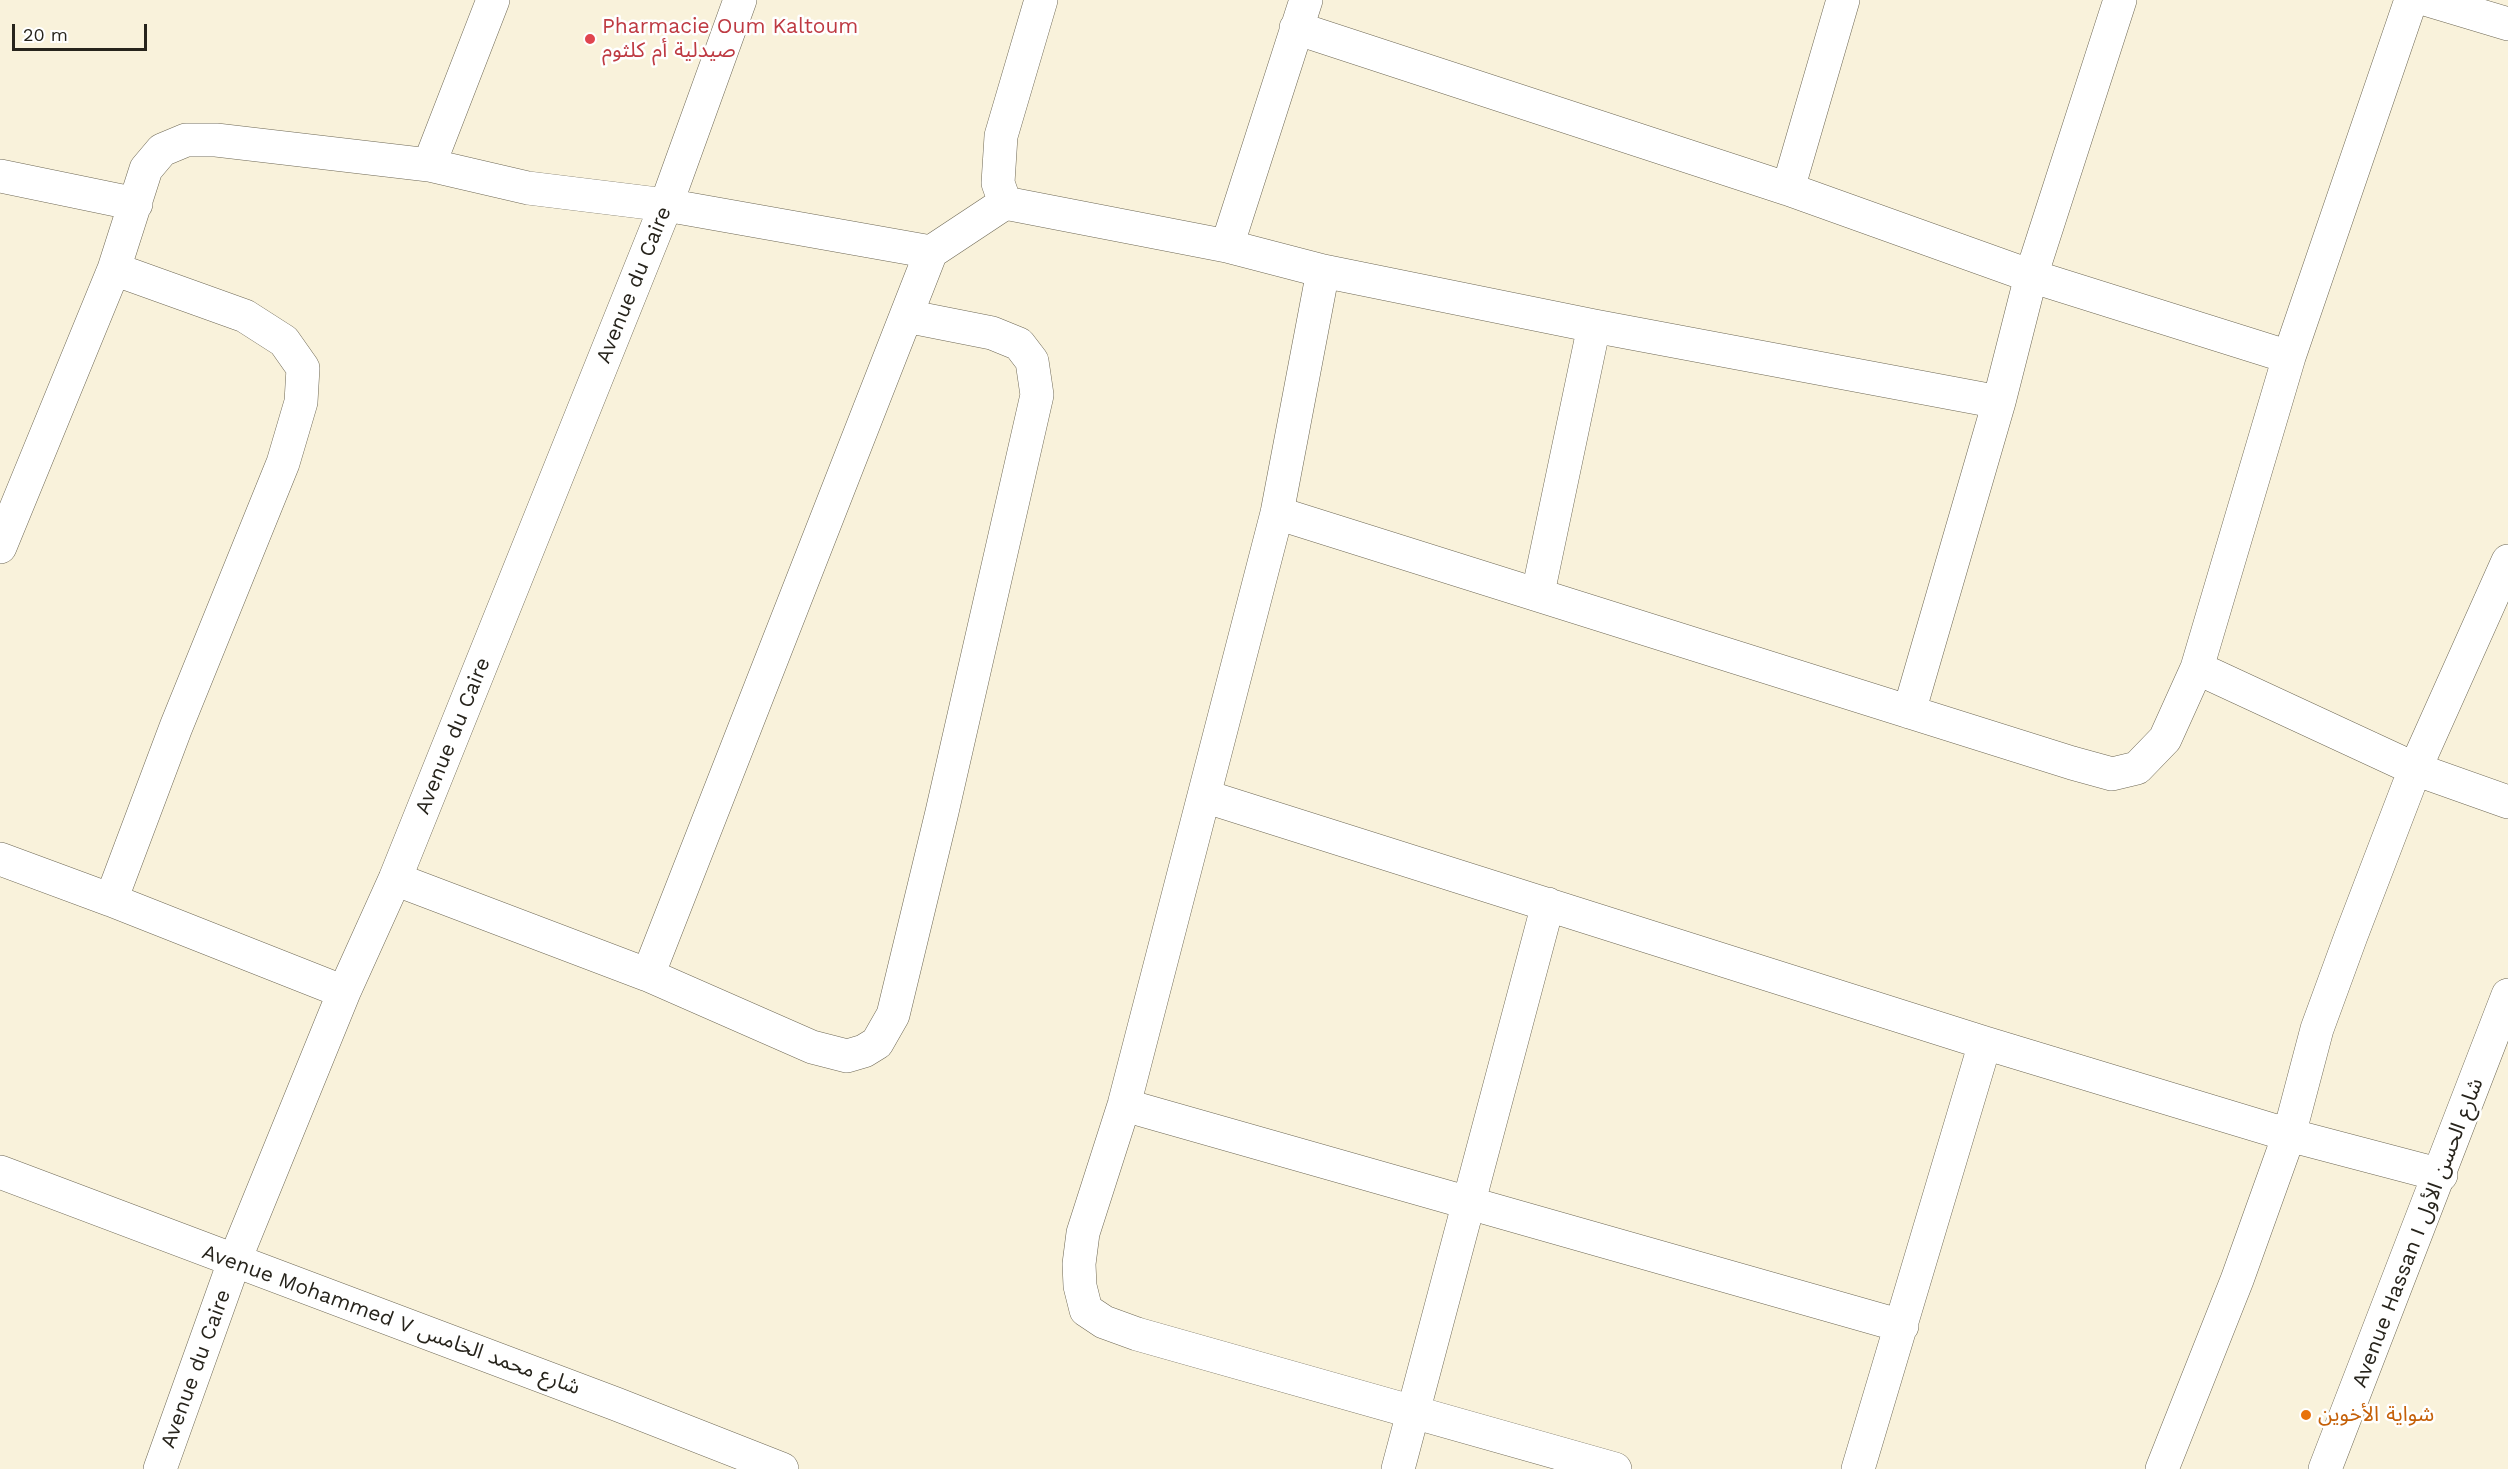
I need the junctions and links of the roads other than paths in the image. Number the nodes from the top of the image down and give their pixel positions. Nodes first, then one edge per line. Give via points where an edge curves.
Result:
1 (493, 0) edge
2 (740, 0) edge
3 (1041, 0) edge
4 (1843, 0) edge
5 (2120, 0) edge
6 (2411, 0) edge
7 (2428, 0) edge
8 (1301, 14) edge
9 (2508, 24) edge
10 (429, 165) junction
11 (0, 176) edge
12 (1788, 189) junction
13 (1005, 203) junction
14 (136, 204) junction
15 (666, 205) junction
16 (1227, 246) junction
17 (931, 252) junction
18 (114, 269) junction
19 (1323, 271) junction
20 (2031, 276) junction
21 (906, 316) junction
22 (1593, 326) junction
23 (2289, 357) junction
24 (1999, 402) junction
25 (11, 492) edge
26 (1277, 513) junction
27 (0, 547) edge
28 (2508, 561) edge
29 (1538, 593) junction
30 (2197, 668) junction
31 (1909, 712) junction
32 (2415, 769) junction
33 (1204, 796) junction
34 (2508, 802) edge
35 (0, 859) edge
36 (395, 879) junction
37 (111, 900) junction
38 (1548, 904) junction
39 (648, 975) junction
40 (344, 992) junction
41 (2508, 995) edge
42 (1985, 1043) junction
43 (1124, 1105) junction
44 (2289, 1135) junction
45 (0, 1172) edge
46 (2441, 1175) junction
47 (1470, 1203) junction
48 (234, 1262) junction
49 (1902, 1326) junction
50 (1415, 1413) junction
51 (160, 1469) edge
52 (782, 1469) edge
53 (1398, 1469) edge
54 (1615, 1469) edge
55 (1858, 1469) edge
56 (2162, 1469) edge
57 (2325, 1469) edge

1 - 10 street
2 - 15 street, Avenue du Caire
3 - 13 street via 1001,136 998,183
4 - 12 street
5 - 20 street
6 - 23 street
7 - 9 street
8 - 12 street
8 - 16 street
10 - 14 street via 216,140 186,140 162,150 146,169
10 - 15 street via 528,188
11 - 14 street
12 - 20 street
13 - 16 street
13 - 17 street
14 - 18 street
15 - 17 street
15 - 36 street, Avenue du Caire
16 - 19 street
17 - 21 street
18 - 25 street
18 - 37 street via 245,316 284,341 303,368 301,402 283,464 176,727
19 - 22 street
19 - 26 street
20 - 23 street
20 - 24 street
21 - 39 street
21 - 39 street via 992,333 1019,344 1032,361 1037,395 893,1016 877,1043 847,1056 812,1047
22 - 24 street
22 - 29 street
23 - 30 street
24 - 31 street
25 - 27 street
26 - 29 street
26 - 33 street
28 - 32 street
29 - 31 street
30 - 31 street via 2165,739 2138,768 2112,774
30 - 32 street
32 - 34 street
32 - 44 street via 2317,1029
33 - 38 street
33 - 43 street
35 - 37 street
36 - 39 street
36 - 40 street, Avenue du Caire
37 - 40 street
38 - 42 street
38 - 47 street
40 - 48 street, Avenue du Caire
41 - 46 street, Avenue Hassan I شارع الحسن الأول
42 - 44 street
42 - 49 street
43 - 47 street
43 - 50 street via 1083,1233 1079,1264 1086,1310 1137,1335
44 - 46 street
44 - 56 street
45 - 48 street, Avenue Mohammed V شارع محمد الخامس
46 - 57 street, Avenue Hassan I شارع الحسن الأول
47 - 49 street
47 - 50 street
48 - 51 street, Avenue du Caire
48 - 52 street, Avenue Mohammed V شارع محمد الخامس
49 - 55 street
50 - 53 street
50 - 54 street

